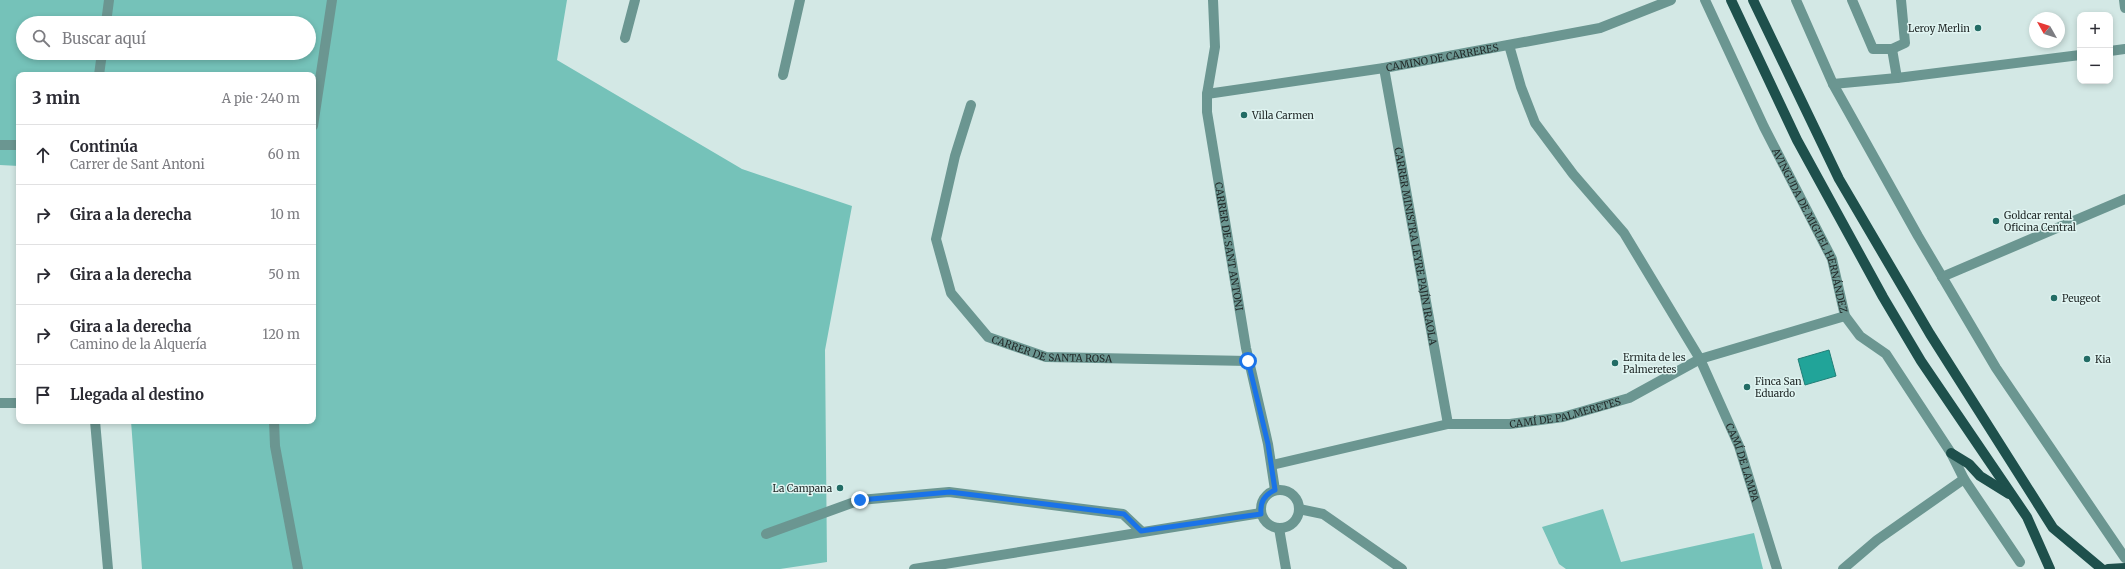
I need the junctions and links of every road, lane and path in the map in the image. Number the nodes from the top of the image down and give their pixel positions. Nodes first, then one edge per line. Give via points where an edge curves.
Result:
1 (109, 0) edge
2 (332, 0) edge
3 (635, 0) edge
4 (800, 0) edge
5 (1213, 0) edge
6 (1671, 0) edge
7 (1705, 0) edge
8 (1731, 0) edge
9 (1753, 0) edge
10 (1796, 0) edge
11 (1852, 0) edge
12 (1901, 0) edge
13 (2124, 0) edge
14 (2125, 8) edge
15 (107, 16) edge
16 (625, 38) dead end
17 (1509, 45) junction
18 (1892, 49) junction
19 (2125, 49) edge
20 (2113, 51) edge
21 (2077, 55) edge
22 (101, 60) edge
23 (1384, 68) junction
24 (99, 72) edge
25 (783, 74) dead end
26 (1897, 78) junction
27 (1833, 84) junction
28 (1207, 94) junction
29 (971, 105) dead end
30 (316, 106) edge
31 (0, 145) edge
32 (16, 145) edge
33 (2125, 199) edge
34 (1942, 277) junction
35 (1845, 316) junction
36 (1700, 359) junction
37 (1248, 361) junction
38 (0, 403) edge
39 (16, 403) edge
40 (95, 424) edge
41 (274, 424) edge
42 (1448, 424) junction
43 (1951, 453) junction
44 (1272, 465) junction
45 (1964, 479) junction
46 (1275, 490) junction
47 (2012, 495) junction
48 (1299, 509) junction
49 (1261, 514) junction
50 (1279, 528) junction
51 (1141, 531) junction
52 (766, 534) dead end
53 (2125, 558) edge
54 (2020, 562) dead end
55 (2125, 568) edge
56 (108, 569) edge
57 (298, 569) edge
58 (914, 569) edge
59 (1286, 569) edge
60 (1402, 569) edge
61 (1777, 569) edge
62 (1842, 569) edge
63 (2050, 569) edge
64 (2102, 569) edge
65 (2108, 569) edge

1 - 15 street
2 - 30 street
3 - 16 street
4 - 25 street
5 - 28 street, CARRER DE SANT ANTONI via 1216,46
6 - 17 street, CAMINO DE CARRERES via 1600,28
7 - 35 street, AVINGUDA DE MIGUEL HERNÁNDEZ via 1764,127 1832,259
8 - 47 main road via 1797,140 1883,297 1921,361
9 - 64 main road via 1839,179 1930,334 2053,528
10 - 27 street
11 - 18 street via 1873,49
12 - 18 street via 1906,43
13 - 14 street
17 - 23 street, CAMINO DE CARRERES
17 - 36 street, CAMÍ DE LAMPA via 1535,123 1573,174 1624,233
18 - 26 street
19 - 20 street
21 - 26 street
22 - 24 street
23 - 28 street, CAMINO DE CARRERES
23 - 42 street, CARRER MINISTRA LEYRE PAJÍN IRAOLA
26 - 27 street
27 - 34 street
28 - 37 street, CARRER DE SANT ANTONI via 1207,112
29 - 37 street, CARRER DE SANTA ROSA via 955,156 936,239 951,293 988,337 1046,357
31 - 32 street
33 - 34 street
34 - 53 street via 1996,368
35 - 36 street, CAMÍ DE PALMERETES
35 - 43 street, AVINGUDA DE MIGUEL HERNÁNDEZ via 1860,336 1886,354
36 - 42 street, CAMÍ DE PALMERETES via 1629,398 1563,417 1510,424
36 - 61 street, CAMÍ DE LAMPA via 1739,446
37 - 44 street, CARRER DE SANT ANTONI
38 - 39 street
40 - 56 street
41 - 57 street via 274,446
42 - 44 street, CAMÍ DE PALMERETES
43 - 45 street, AVINGUDA DE MIGUEL HERNÁNDEZ
43 - 47 main road via 1969,464 1980,476
44 - 46 street, CARRER DE SANT ANTONI
45 - 54 street, AVINGUDA DE MIGUEL HERNÁNDEZ
45 - 62 street via 1877,540
46 - 48 street via 1292,494
46 - 49 street via 1262,502
47 - 63 main road via 2027,517
48 - 50 street via 1293,523
48 - 60 street via 1323,514
49 - 50 street via 1268,524
49 - 51 street
50 - 59 street
51 - 52 street via 1124,514 950,492 860,500
51 - 58 street
55 - 65 main road

